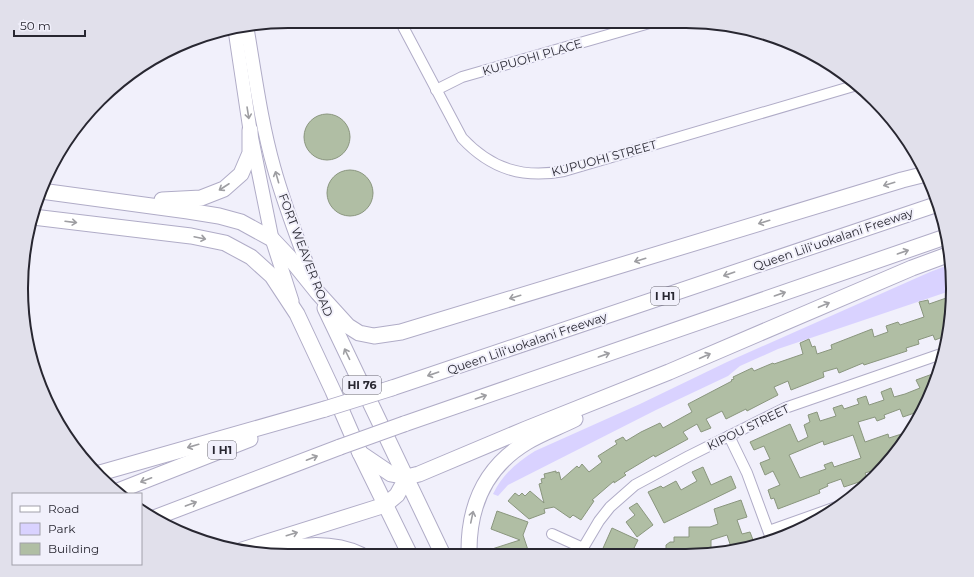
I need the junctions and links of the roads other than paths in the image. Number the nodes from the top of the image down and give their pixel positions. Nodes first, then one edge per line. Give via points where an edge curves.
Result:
1 (404, 28) edge
2 (632, 28) edge
3 (247, 31) edge
4 (235, 34) edge
5 (248, 76) junction
6 (850, 87) edge
7 (436, 90) junction
8 (250, 130) junction
9 (920, 176) edge
10 (47, 192) edge
11 (127, 202) junction
12 (932, 206) edge
13 (38, 218) edge
14 (941, 238) edge
15 (272, 239) junction
16 (944, 256) edge
17 (318, 293) junction
18 (297, 314) junction
19 (937, 355) edge
20 (669, 372) junction
21 (325, 409) junction
22 (729, 436) junction
23 (360, 453) junction
24 (103, 472) edge
25 (407, 477) junction
26 (123, 489) edge
27 (385, 505) junction
28 (817, 514) edge
29 (161, 515) edge
30 (768, 530) junction
31 (552, 534) dead end
32 (770, 535) edge
33 (252, 547) edge
34 (283, 549) edge
35 (343, 549) edge
36 (407, 549) edge
37 (440, 549) edge
38 (470, 549) edge
39 (577, 549) edge
40 (584, 549) edge

1 - 7 street, KUPUOHI STREET
2 - 7 street, KUPUOHI PLACE via 462,77
3 - 5 main road
4 - 5 main road
5 -> 8 main road, FORT WEAVER ROAD
17 -> 5 main road, FORT WEAVER ROAD / HI 76 via 285,206
6 - 7 street, KUPUOHI STREET via 564,171 536,174 502,167 471,148 462,138
8 -> 11 highway via 250,153 241,174 224,189 201,198
8 - 15 main road, FORT WEAVER ROAD
9 -> 17 highway via 390,335 374,336 359,333 348,326
10 - 11 highway
11 - 15 highway via 219,216 240,222
12 -> 21 highway, Queen Liliʻuokalani Freeway / I H1, bridge
13 -> 18 highway via 191,236 225,243 251,257 272,276
29 -> 14 highway, bridge via 404,424
15 - 17 highway
15 - 18 main road, FORT WEAVER ROAD / HI 76
20 -> 16 highway via 844,296
25 -> 17 highway, FORT WEAVER ROAD / HI 76
18 - 23 highway, FORT WEAVER ROAD / HI 76
19 - 22 street, KIPOU STREET via 785,408
20 - 25 highway
38 -> 20 highway via 470,527 480,493 489,477 509,455 528,442
21 -> 24 highway
21 -> 26 highway, Queen Liliʻuokalani Freeway / I H1
22 - 30 street via 747,473
22 - 40 street, KIPOU STREET via 630,489 599,521
23 - 25 highway via 391,474
23 - 27 highway, FORT WEAVER ROAD / HI 76
25 - 27 highway via 397,495
25 - 37 highway, FORT WEAVER ROAD / HI 76
33 -> 27 highway
27 - 36 highway, FORT WEAVER ROAD / HI 76
28 - 30 street
30 - 32 street
31 - 39 street, KIPOU STREET
34 - 35 highway via 322,545

